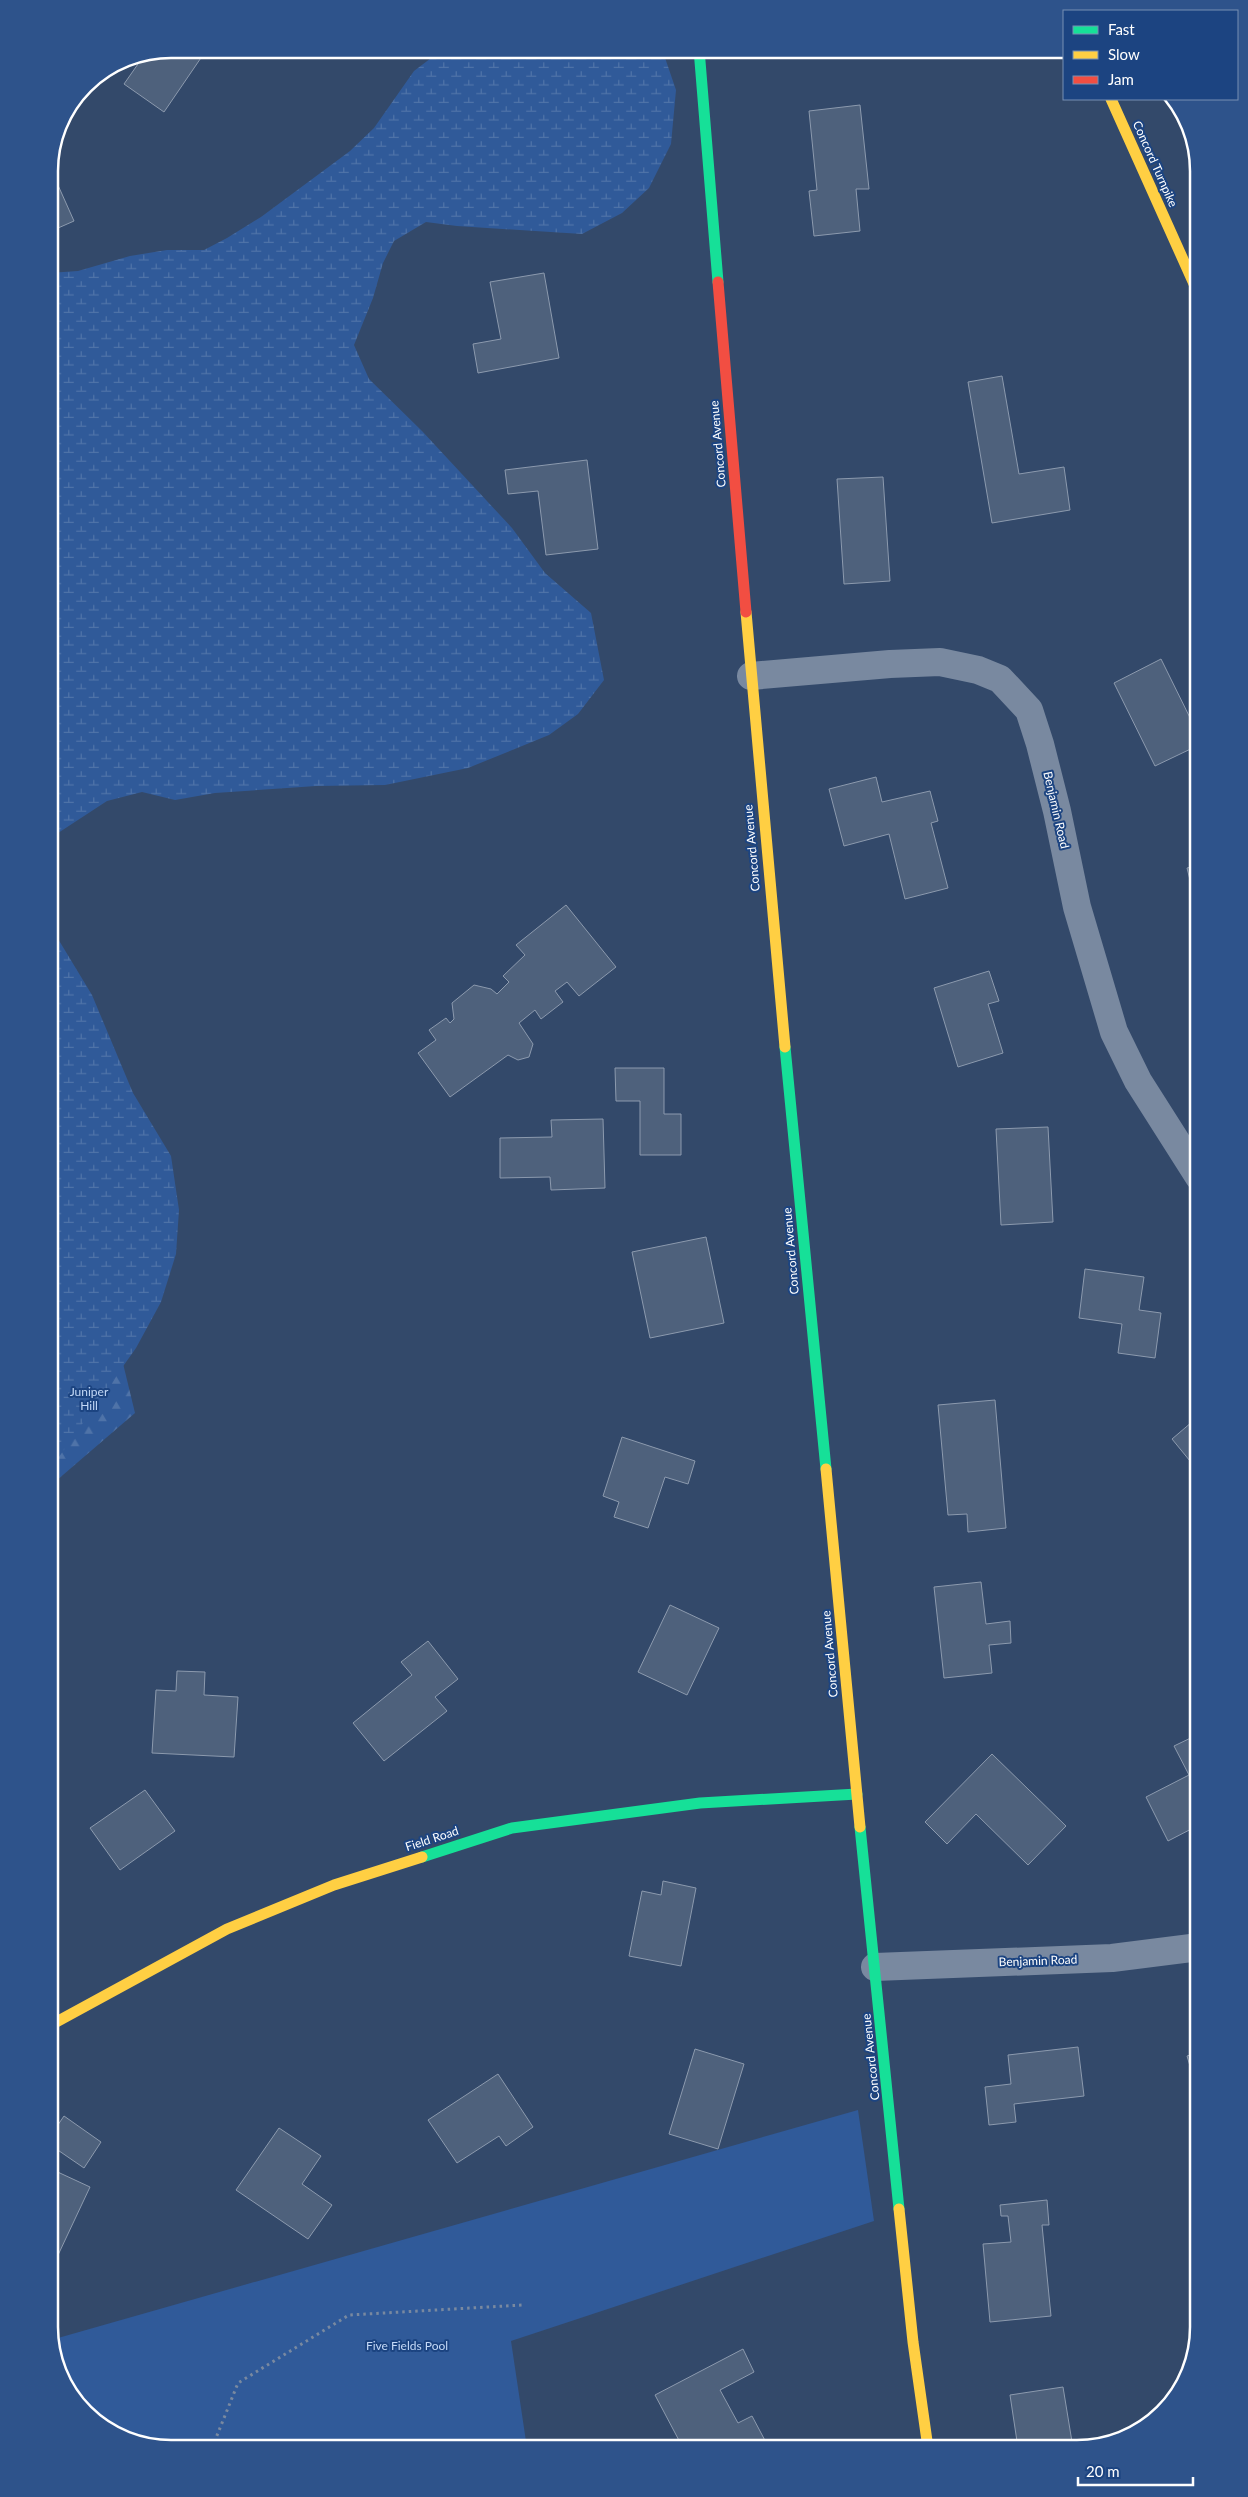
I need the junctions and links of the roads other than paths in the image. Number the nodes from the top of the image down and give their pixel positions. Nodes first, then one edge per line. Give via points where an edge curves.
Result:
1 (699, 58) edge
2 (1110, 100) edge
3 (1190, 274) edge
4 (751, 676) junction
5 (1190, 1163) edge
6 (857, 1794) junction
7 (1190, 1948) edge
8 (875, 1967) junction
9 (57, 2022) edge
10 (927, 2440) edge

1 - 4 main road, Concord Avenue
2 - 3 main road, Concord Turnpike
4 - 5 street, Benjamin Road via 940,662 978,670 1000,679 1029,710 1057,811 1077,907 1114,1032 1138,1081
4 - 6 main road, Concord Avenue
6 - 8 main road, Concord Avenue
6 - 9 main road, Field Road via 700,1803 512,1828 334,1885 227,1929
7 - 8 street, Benjamin Road via 1112,1958
8 - 10 main road, Concord Avenue via 913,2342

